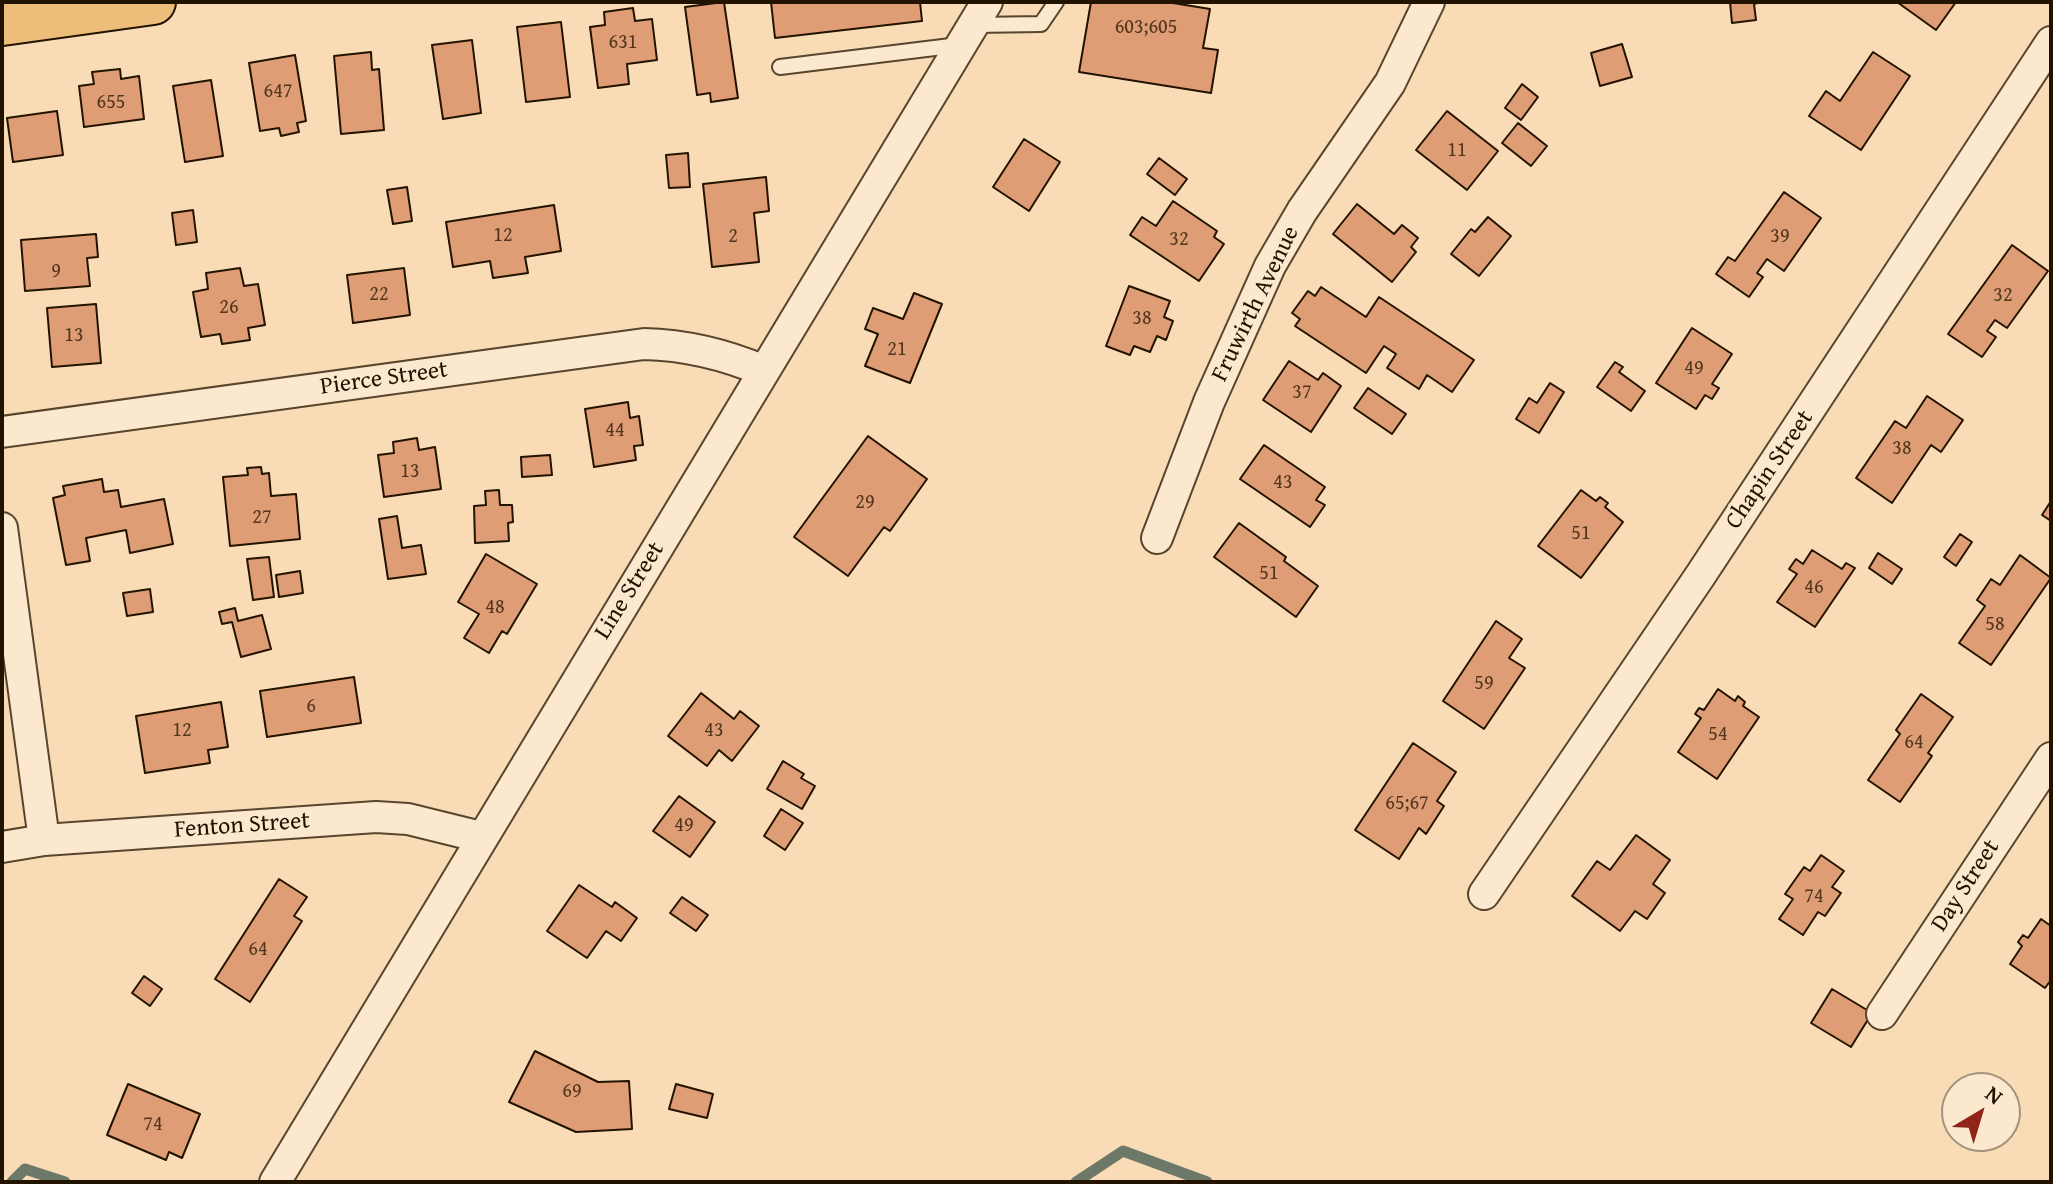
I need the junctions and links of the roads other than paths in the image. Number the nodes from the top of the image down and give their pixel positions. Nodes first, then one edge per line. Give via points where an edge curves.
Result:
1 (153, 2) edge
2 (1056, 2) edge
3 (1429, 2) edge
4 (2, 23) edge
5 (975, 24) edge
6 (2051, 42) edge
7 (780, 67) dead end
8 (764, 371) junction
9 (2, 432) edge
10 (2, 528) edge
11 (1157, 538) dead end
12 (2051, 758) edge
13 (481, 837) junction
14 (44, 840) junction
15 (2, 847) edge
16 (1484, 894) dead end
17 (1882, 1014) dead end
18 (275, 1182) edge

1 - 4 main road
2 - 5 lane via 1041,24
3 - 11 street, Fruwirth Avenue via 1390,83 1270,266 1209,402
5 - 7 lane
5 - 8 street, Line Street
6 - 16 street, Chapin Street
8 - 9 street, Pierce Street via 712,352 644,344
8 - 13 street, Line Street
10 - 14 street
12 - 17 street, Day Street
13 - 14 street, Fenton Street via 376,817
13 - 18 street, Line Street
14 - 15 street, Fenton Street

